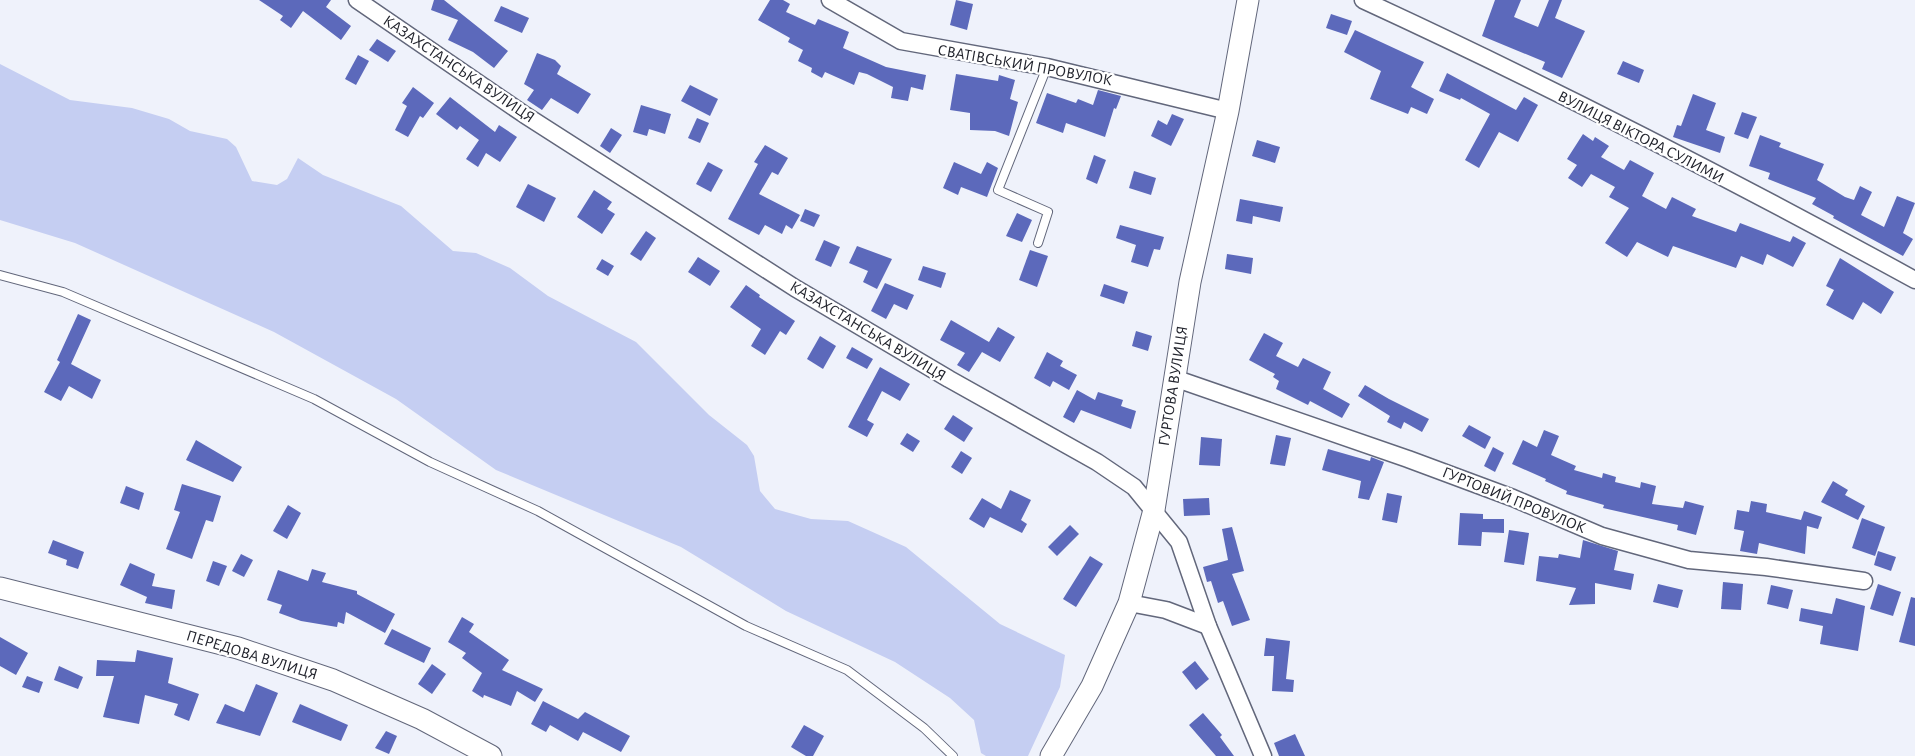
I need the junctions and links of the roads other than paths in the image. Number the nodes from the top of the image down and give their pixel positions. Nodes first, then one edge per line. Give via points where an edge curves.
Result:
1 (357, 0) edge
2 (830, 0) edge
3 (1248, 0) edge
4 (1363, 0) edge
5 (1047, 66) junction
6 (1228, 111) junction
7 (1038, 243) dead end
8 (0, 275) edge
9 (1915, 280) edge
10 (1174, 378) junction
11 (1154, 510) junction
12 (1864, 581) dead end
13 (0, 588) edge
14 (1129, 603) junction
15 (1208, 626) junction
16 (491, 756) edge
17 (953, 756) edge
18 (1051, 756) edge
19 (1263, 756) edge

1 - 11 street, КАЗАХСТАНСЬКА ВУЛИЦЯ via 525,115 795,288 1097,462 1134,487
2 - 5 street, СВАТІВСЬКИЙ ПРОВУЛОК via 901,41
3 - 6 street, ГУРТОВА ВУЛИЦЯ
4 - 9 street, ВУЛИЦЯ ВІКТОРА СУЛИМИ via 1787,210
5 - 6 street, СВАТІВСЬКИЙ ПРОВУЛОК
5 - 7 lane via 998,190 1048,212
6 - 10 street, ГУРТОВА ВУЛИЦЯ via 1190,282
8 - 17 lane via 63,292 314,399 430,462 538,512 747,626 847,670
10 - 11 street, ГУРТОВА ВУЛИЦЯ
10 - 12 street, ГУРТОВИЙ ПРОВУЛОК via 1408,459 1602,536 1689,560
11 - 14 street, ГУРТОВА ВУЛИЦЯ
11 - 15 street, КАЗАХСТАНСЬКА ВУЛИЦЯ via 1179,542
13 - 16 street, ПЕРЕДОВА ВУЛИЦЯ via 238,648 333,680 422,719
14 - 15 street via 1166,610
14 - 18 street, ГУРТОВА ВУЛИЦЯ via 1092,686
15 - 19 street, КАЗАХСТАНСЬКА ВУЛИЦЯ

